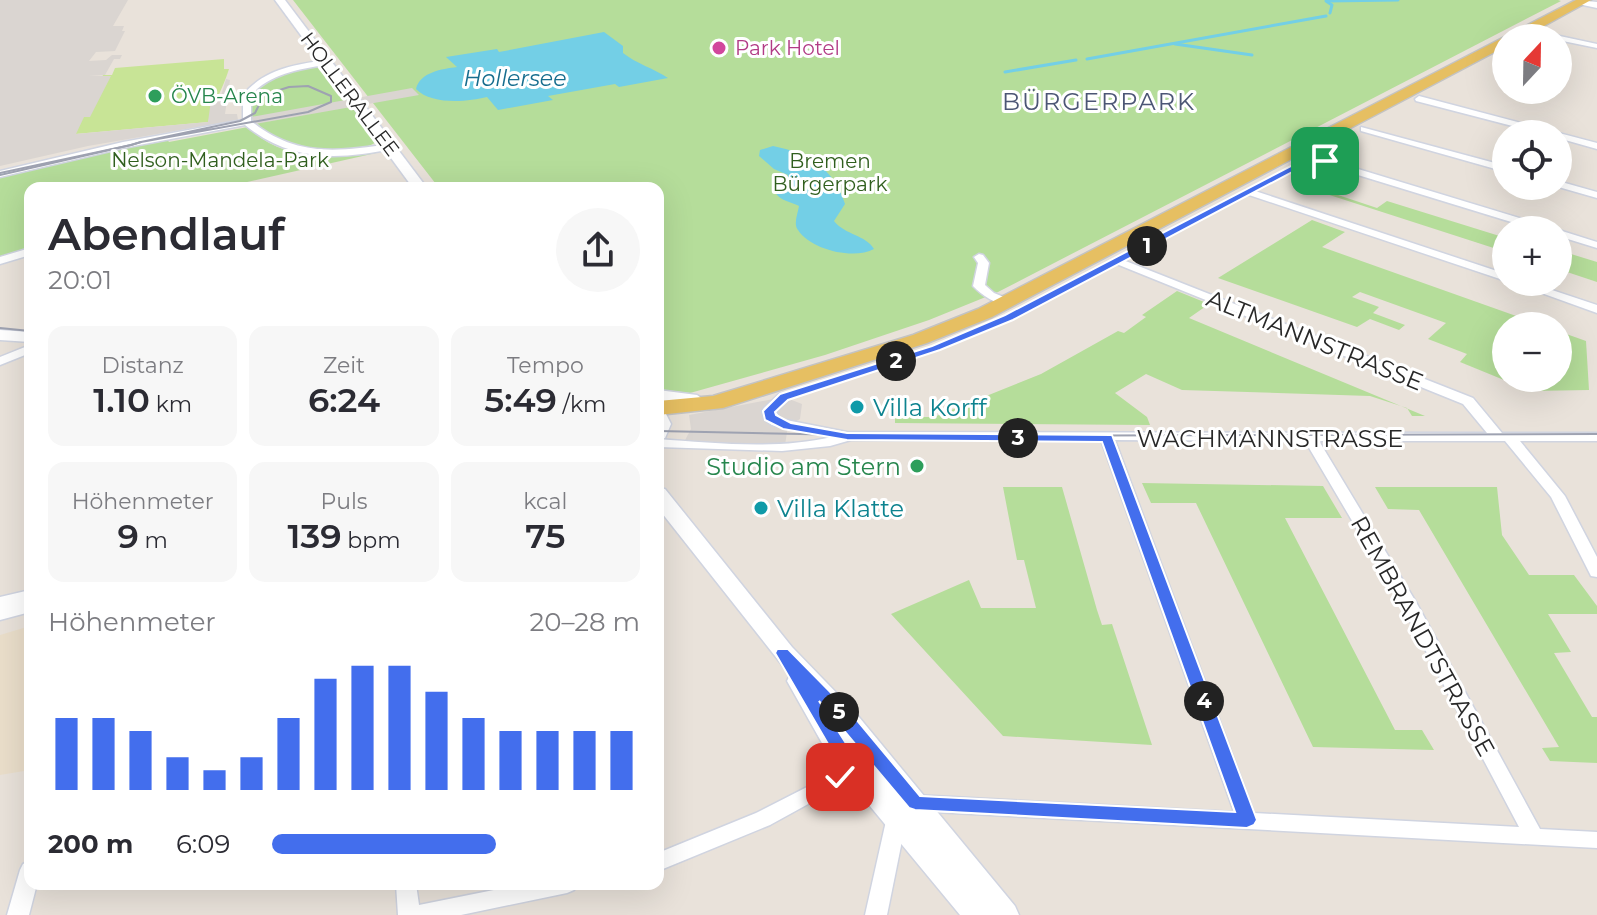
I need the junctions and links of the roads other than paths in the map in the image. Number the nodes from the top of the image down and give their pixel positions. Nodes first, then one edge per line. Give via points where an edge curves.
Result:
1 (280, 0) edge
2 (1587, 3) edge
3 (1542, 24) edge
4 (1555, 24) edge
5 (1572, 42) edge
6 (1597, 46) edge
7 (1492, 49) edge
8 (1492, 59) edge
9 (328, 62) junction
10 (1412, 97) junction
11 (1499, 120) edge
12 (247, 122) junction
13 (1364, 129) junction
14 (1572, 139) edge
15 (1597, 146) edge
16 (389, 147) junction
17 (1312, 158) junction
18 (1492, 165) edge
19 (0, 174) edge
20 (415, 182) edge
21 (1572, 188) edge
22 (1249, 192) junction
23 (1597, 195) edge
24 (1502, 216) edge
25 (1572, 237) edge
26 (1597, 245) edge
27 (24, 253) edge
28 (979, 257) dead end
29 (0, 261) edge
30 (1118, 261) junction
31 (1492, 273) edge
32 (1558, 296) edge
33 (1007, 302) junction
34 (1597, 309) edge
35 (0, 325) edge
36 (24, 327) edge
37 (0, 335) edge
38 (24, 337) edge
39 (24, 351) edge
40 (0, 361) edge
41 (664, 397) edge
42 (784, 397) junction
43 (729, 399) junction
44 (664, 422) edge
45 (664, 423) edge
46 (664, 426) edge
47 (847, 436) junction
48 (1310, 437) junction
49 (1504, 437) junction
50 (1597, 437) edge
51 (1107, 438) junction
52 (664, 503) edge
53 (1597, 572) edge
54 (24, 597) edge
55 (0, 603) edge
56 (24, 608) edge
57 (0, 614) edge
58 (783, 653) junction
59 (854, 770) junction
60 (906, 812) junction
61 (1247, 820) junction
62 (1534, 836) junction
63 (1597, 840) edge
64 (664, 860) edge
65 (25, 890) edge
66 (407, 890) edge
67 (538, 890) edge
68 (18, 915) edge
69 (409, 915) edge
70 (416, 915) edge
71 (876, 915) edge
72 (978, 915) edge
73 (1004, 915) edge

1 - 9 main road, HOLLERALLEE
2 - 3 main road
2 - 4 main road
5 - 6 street
7 - 10 main road
8 - 10 main road
9 - 12 street via 258,82 247,95
9 - 16 main road, HOLLERALLEE
10 - 11 street
10 - 13 main road
10 - 33 main road
12 - 16 street via 274,144 295,151
12 - 19 street
13 - 17 main road
13 - 18 street
14 - 15 street
16 - 20 main road, HOLLERALLEE
17 - 22 main road
17 - 24 street
21 - 23 street
22 - 30 main road
22 - 31 street
25 - 26 street
27 - 29 street
28 - 33 street via 984,263 979,286
30 - 42 main road via 971,334
30 - 49 street, ALTMANNSTRASSE via 1468,401
32 - 34 street
33 - 43 main road via 920,339
35 - 36 main road
37 - 38 main road
39 - 40 street
41 - 43 main road via 694,402
42 - 45 main road
42 - 47 street, WACHMANNSTRASSE via 769,411 770,417 788,426
43 - 44 main road via 693,407
46 - 47 street, WACHMANNSTRASSE via 803,445
47 - 51 street, WACHMANNSTRASSE
48 - 49 street, WACHMANNSTRASSE
48 - 51 street, WACHMANNSTRASSE
48 - 62 street, REMBRANDTSTRASSE via 1408,602
49 - 50 street, WACHMANNSTRASSE
49 - 53 street, ALTMANNSTRASSE via 1558,496
51 - 61 street
52 - 58 main road
54 - 55 street
56 - 57 street
58 - 59 main road
58 - 60 main road via 845,718
59 - 60 main road
59 - 64 street via 763,819
60 - 61 street
60 - 71 street
60 - 72 main road
60 - 73 main road
61 - 62 street
62 - 63 street
65 - 68 street
66 - 69 street
67 - 70 street

